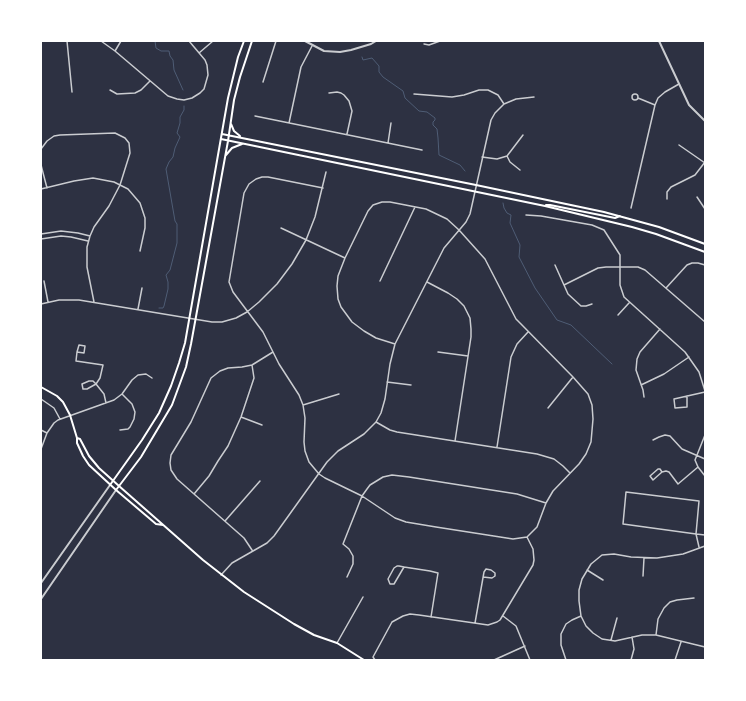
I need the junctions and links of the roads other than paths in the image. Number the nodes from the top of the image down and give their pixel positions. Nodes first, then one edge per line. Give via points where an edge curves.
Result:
1 (67, 41) edge
2 (101, 41) edge
3 (121, 41) edge
4 (189, 41) edge
5 (213, 41) edge
6 (244, 41) edge
7 (252, 41) edge
8 (276, 41) edge
9 (305, 41) edge
10 (376, 41) edge
11 (440, 41) edge
12 (659, 41) edge
13 (424, 44) dead end
14 (312, 46) junction
15 (115, 51) junction
16 (200, 53) junction
17 (150, 82) junction
18 (263, 82) dead end
19 (678, 84) junction
20 (110, 90) dead end
21 (72, 92) dead end
22 (329, 93) dead end
23 (414, 94) dead end
24 (534, 97) dead end
25 (638, 98) dead end
26 (504, 104) junction
27 (654, 105) junction
28 (255, 116) dead end
29 (705, 121) edge
30 (231, 123) junction
31 (289, 123) junction
32 (391, 123) dead end
33 (222, 134) junction
34 (523, 134) dead end
35 (229, 135) junction
36 (347, 135) junction
37 (244, 138) junction
38 (221, 140) junction
39 (228, 141) junction
40 (388, 143) junction
41 (243, 144) junction
42 (679, 145) dead end
43 (41, 149) edge
44 (422, 150) dead end
45 (225, 156) junction
46 (507, 156) junction
47 (482, 157) junction
48 (705, 163) edge
49 (41, 165) edge
50 (520, 170) dead end
51 (326, 172) dead end
52 (120, 184) junction
53 (476, 185) junction
54 (47, 188) junction
55 (323, 188) junction
56 (41, 189) edge
57 (475, 192) junction
58 (697, 197) dead end
59 (667, 199) dead end
60 (545, 206) junction
61 (416, 207) junction
62 (631, 208) dead end
63 (705, 209) edge
64 (526, 215) dead end
65 (620, 216) junction
66 (281, 228) dead end
67 (460, 230) junction
68 (41, 234) edge
69 (90, 236) junction
70 (41, 239) edge
71 (306, 240) junction
72 (88, 241) junction
73 (705, 244) edge
74 (140, 250) dead end
75 (705, 252) edge
76 (345, 258) junction
77 (555, 265) dead end
78 (705, 265) edge
79 (620, 267) junction
80 (44, 281) dead end
81 (380, 281) dead end
82 (427, 282) junction
83 (564, 285) junction
84 (142, 288) dead end
85 (666, 288) junction
86 (48, 302) junction
87 (94, 302) junction
88 (629, 302) junction
89 (41, 304) edge
90 (592, 304) dead end
91 (138, 309) junction
92 (247, 312) junction
93 (618, 315) dead end
94 (190, 318) junction
95 (196, 319) junction
96 (705, 322) edge
97 (660, 329) junction
98 (528, 332) junction
99 (395, 344) junction
100 (77, 352) junction
101 (273, 352) junction
102 (438, 352) dead end
103 (468, 356) junction
104 (689, 357) junction
105 (252, 364) junction
106 (573, 377) junction
107 (152, 378) dead end
108 (387, 382) junction
109 (96, 384) junction
110 (641, 384) junction
111 (411, 385) dead end
112 (41, 387) edge
113 (705, 392) edge
114 (122, 394) junction
115 (339, 394) dead end
116 (687, 396) junction
117 (644, 397) dead end
118 (41, 399) edge
119 (106, 402) junction
120 (303, 405) junction
121 (548, 408) dead end
122 (70, 415) junction
123 (242, 417) junction
124 (60, 419) junction
125 (376, 422) junction
126 (262, 425) dead end
127 (41, 430) edge
128 (120, 430) dead end
129 (47, 433) junction
130 (705, 435) edge
131 (77, 438) junction
132 (653, 440) dead end
133 (455, 441) junction
134 (497, 448) junction
135 (41, 449) edge
136 (696, 455) junction
137 (705, 459) edge
138 (698, 467) junction
139 (662, 472) junction
140 (570, 473) junction
141 (319, 474) junction
142 (705, 476) edge
143 (113, 480) junction
144 (260, 481) dead end
145 (110, 485) junction
146 (119, 486) junction
147 (116, 490) junction
148 (194, 494) junction
149 (362, 496) junction
150 (546, 503) junction
151 (225, 521) junction
152 (163, 526) junction
153 (696, 534) junction
154 (705, 535) edge
155 (528, 537) junction
156 (705, 546) edge
157 (699, 547) junction
158 (252, 551) junction
159 (644, 558) junction
160 (404, 567) junction
161 (587, 570) junction
162 (221, 575) junction
163 (643, 576) dead end
164 (346, 577) dead end
165 (483, 577) junction
166 (602, 580) dead end
167 (41, 583) edge
168 (363, 597) dead end
169 (694, 598) dead end
170 (41, 599) edge
171 (431, 616) junction
172 (503, 616) junction
173 (581, 616) junction
174 (617, 618) dead end
175 (475, 623) junction
176 (656, 635) junction
177 (632, 637) junction
178 (611, 640) junction
179 (681, 642) junction
180 (337, 643) junction
181 (525, 646) junction
182 (705, 648) edge
183 (364, 660) edge
184 (375, 660) edge
185 (494, 660) edge
186 (530, 660) edge
187 (566, 660) edge
188 (630, 660) edge
189 (675, 660) edge

1 - 21 street
2 - 15 street
3 - 15 street
4 - 16 street
5 - 16 street
6 - 33 main road via 236,64
7 - 30 main road via 240,77
8 - 18 street
9 - 14 street
10 - 14 street via 340,52 324,51
11 - 13 street via 430,45
12 - 19 street
14 - 31 street via 301,67
15 - 17 street
16 - 17 street via 207,65 208,75 204,89 196,96 184,100 172,98
17 - 20 street via 135,93 117,94
19 - 27 street via 658,98
19 - 29 street via 689,105
22 - 36 street via 341,93 349,101 352,111
23 - 26 street via 452,97 488,90 498,95
24 - 26 street via 516,99
25 - 27 street
26 - 47 street via 491,120
27 - 62 street
28 - 31 street
30 - 35 main road
30 - 37 main road via 236,134
31 - 36 street
32 - 40 street
33 - 35 main road
33 - 38 main road
34 - 46 street
35 - 37 main road
35 - 39 main road
36 - 40 street
37 - 53 main road
38 - 39 main road
38 - 94 main road
39 - 41 main road
39 - 45 main road
40 - 44 street
41 - 45 main road via 232,148
41 - 57 main road
42 - 48 street
43 - 52 street via 47,140 54,136 119,134 125,138 130,150
45 - 95 main road
46 - 47 street via 497,159
46 - 50 street
47 - 53 street
48 - 59 street via 695,175 671,187 667,192
49 - 54 street
51 - 55 street
52 - 54 street via 93,178
52 - 69 street
52 - 74 street via 134,195 144,212 145,228
53 - 57 street
53 - 65 main road
54 - 56 street
55 - 71 street
55 - 92 street via 262,177 252,181 246,188 229,282
57 - 60 main road
57 - 67 street via 470,214
58 - 63 street
60 - 65 main road via 615,218
60 - 75 main road via 632,227
61 - 67 street via 436,213
61 - 76 street via 390,202 373,205
61 - 81 street
64 - 79 street via 599,227 604,230 620,255
65 - 73 main road
66 - 71 street
67 - 82 street via 444,248
67 - 98 street via 485,259 516,318
68 - 69 street via 61,231
69 - 72 street
70 - 72 street via 61,236
71 - 76 street
71 - 92 street via 277,284
72 - 87 street via 86,259
76 - 99 street via 337,286 338,299 344,312 364,331
77 - 83 street
78 - 85 street via 687,265
79 - 83 street via 598,268
79 - 85 street via 641,268
79 - 88 street via 620,290
80 - 86 street
82 - 99 street
82 - 103 street via 448,293 464,306 470,318 471,329
83 - 90 street via 568,294 579,305
84 - 91 street
85 - 96 street
86 - 87 street via 70,299
86 - 89 street
87 - 91 street
88 - 93 street
88 - 97 street
91 - 94 street
92 - 95 street via 222,322
92 - 101 street via 263,332
94 - 95 street
94 - 143 main road via 179,363 165,400 142,440
95 - 146 main road via 186,367 172,405 141,457
97 - 104 street
97 - 110 street via 637,359 636,370
98 - 106 street
98 - 134 street via 517,344 511,357
99 - 108 street
100 - 100 street via 79,345 85,346 84,353
100 - 109 street via 76,361 103,365
101 - 105 street
101 - 120 street via 297,390
102 - 103 street
103 - 133 street
104 - 110 street via 664,374
104 - 113 street via 699,372
105 - 123 street via 254,378
105 - 148 street via 228,368 211,378 191,422 172,455 170,463 173,474
106 - 121 street
106 - 140 street via 588,394 593,419 591,442 586,454
107 - 114 street via 146,374 138,375
108 - 111 street
108 - 125 street via 383,408
109 - 109 street via 84,390 82,385 89,381
109 - 119 street via 104,394
110 - 117 street
112 - 122 main road via 57,396 67,407
113 - 116 street
114 - 119 street
114 - 128 street via 132,404 135,412 130,427
115 - 120 street
116 - 116 street via 674,399 675,408 687,407
118 - 124 street via 54,408
119 - 122 street
120 - 141 street via 306,423 305,451 309,462
122 - 124 street
122 - 131 main road
123 - 126 street
123 - 148 street via 228,446
124 - 129 street
125 - 133 street via 396,432
125 - 141 street via 360,437 338,451
127 - 129 street
129 - 135 street
130 - 136 street
131 - 143 main road via 92,461
131 - 145 main road via 84,458
132 - 136 street via 665,435 670,436 682,449
133 - 134 street
134 - 140 street via 546,456 558,462
136 - 137 street
136 - 138 street
138 - 139 street via 678,484 668,471
138 - 142 street
139 - 139 street via 653,480 650,476 658,469
140 - 150 street via 553,491
141 - 149 street
141 - 158 street via 274,536
143 - 145 main road
143 - 146 main road
144 - 151 street
145 - 147 main road
145 - 167 street
146 - 147 main road
146 - 152 main road
147 - 152 main road via 156,524
147 - 170 street
148 - 151 street
149 - 150 street via 378,479 392,475 517,494
149 - 155 street via 388,515 406,522 513,539
149 - 164 street via 343,544 353,556 353,564
150 - 155 street via 537,527
151 - 158 street via 244,538
152 - 162 main road
153 - 153 street via 699,501 626,492 623,524
153 - 154 street
153 - 157 street
155 - 172 street via 533,549 533,565
156 - 157 street
157 - 159 street via 671,556
158 - 162 street via 232,563
159 - 161 street via 607,554 597,559
159 - 163 street
160 - 160 street via 394,584 390,584 388,579 394,568
160 - 171 street via 438,573
161 - 166 street
161 - 173 street via 579,590
162 - 180 main road via 294,624
165 - 165 street via 492,578 495,573 486,569
165 - 175 street
168 - 180 street
169 - 176 street via 670,602 658,619
171 - 175 street
171 - 184 street via 410,614 395,620 373,655
172 - 175 street via 493,624
172 - 181 street via 516,626
173 - 178 street via 593,633 602,639
173 - 187 street via 566,624 561,634 561,645
174 - 178 street
176 - 177 street
176 - 179 street
177 - 178 street
177 - 188 street via 634,649
179 - 182 street
179 - 189 street
180 - 183 main road
181 - 185 street
181 - 186 street

